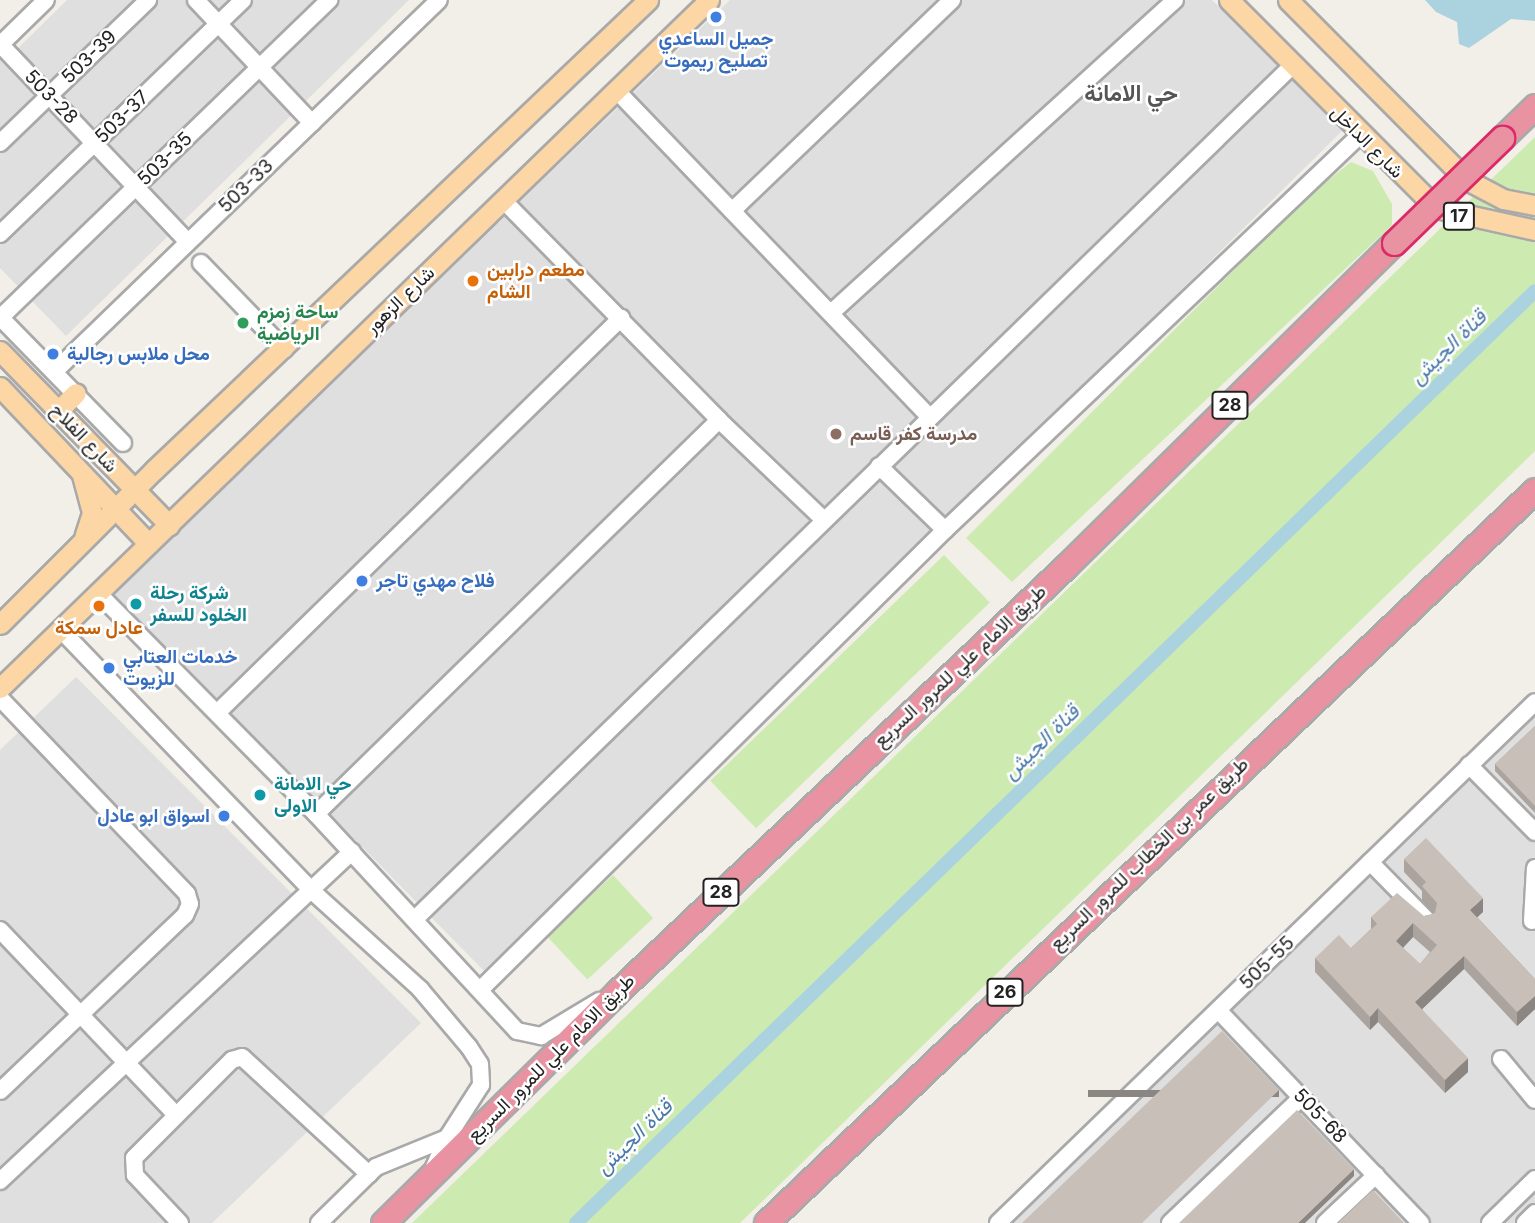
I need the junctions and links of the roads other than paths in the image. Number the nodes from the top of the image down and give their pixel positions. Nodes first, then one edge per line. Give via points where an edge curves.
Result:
1 (46, 0) edge
2 (148, 0) edge
3 (196, 0) edge
4 (243, 0) edge
5 (329, 0) edge
6 (439, 0) edge
7 (648, 0) edge
8 (709, 0) edge
9 (952, 0) edge
10 (1175, 0) edge
11 (1229, 0) edge
12 (1288, 0) edge
13 (219, 24) junction
14 (0, 44) edge
15 (1292, 66) junction
16 (259, 68) junction
17 (616, 90) junction
18 (49, 96) junction
19 (1535, 106) edge
20 (312, 123) junction
21 (1360, 135) junction
22 (0, 143) edge
23 (94, 143) junction
24 (136, 187) junction
25 (503, 200) junction
26 (1535, 205) edge
27 (732, 211) junction
28 (1535, 230) edge
29 (0, 234) edge
30 (188, 242) junction
31 (201, 263) dead end
32 (831, 313) junction
33 (0, 317) edge
34 (621, 318) junction
35 (284, 349) junction
36 (0, 351) edge
37 (54, 372) junction
38 (76, 393) junction
39 (3, 397) edge
40 (58, 411) junction
41 (930, 417) junction
42 (719, 420) junction
43 (123, 443) dead end
44 (105, 460) junction
45 (879, 466) junction
46 (154, 470) junction
47 (81, 471) junction
48 (1535, 490) edge
49 (135, 491) junction
50 (117, 508) junction
51 (824, 520) junction
52 (169, 525) junction
53 (945, 530) junction
54 (82, 543) junction
55 (149, 544) junction
56 (98, 593) junction
57 (0, 624) edge
58 (60, 629) junction
59 (0, 688) edge
60 (0, 698) edge
61 (1535, 702) edge
62 (218, 712) junction
63 (1469, 765) junction
64 (316, 814) junction
65 (1535, 832) edge
66 (352, 852) junction
67 (1370, 862) junction
68 (1535, 868) edge
69 (312, 891) junction
70 (415, 919) junction
71 (1427, 920) edge
72 (1532, 921) dead end
73 (0, 930) edge
74 (482, 988) junction
75 (617, 992) junction
76 (1218, 1010) junction
77 (82, 1014) junction
78 (1501, 1059) dead end
79 (129, 1063) junction
80 (0, 1091) edge
81 (1302, 1097) junction
82 (1535, 1100) edge
83 (176, 1115) junction
84 (447, 1138) junction
85 (369, 1174) junction
86 (1376, 1175) junction
87 (428, 1179) junction
88 (1535, 1179) edge
89 (0, 1181) edge
90 (1535, 1213) edge
91 (180, 1223) edge
92 (319, 1223) edge
93 (383, 1223) edge
94 (766, 1223) edge
95 (998, 1223) edge
96 (1170, 1223) edge
97 (1325, 1223) edge
98 (1421, 1223) edge
99 (1490, 1223) edge
100 (1525, 1223) edge

1 - 14 street
2 - 18 street, 503-39
3 - 13 street
4 - 13 street, 503-37
5 - 16 street, 503-35
6 - 20 street, 503-33
7 - 35 main road
8 - 17 main road, شارع الزهور
9 - 27 street
10 - 32 street
11 - 15 main road, شارع الداخل
12 - 26 main road, 17 via 1428,143 1484,192
13 - 16 street
13 - 23 street, 503-37
14 - 18 street, 503-28
15 - 21 main road, شارع الداخل
15 - 41 street
16 - 20 street
16 - 24 street, 503-35
17 - 25 main road, شارع الزهور
17 - 27 street
18 - 22 street, 503-39
18 - 23 street, 503-28
19 - 75 highway, طريق الامام علي للمرور السريع / 28, bridge via 1065,567
20 - 30 street, 503-33
21 - 28 main road, شارع الداخل / 17 via 1436,208
21 - 53 street
23 - 24 street, 503-28
23 - 29 street, 503-37
24 - 30 street, 503-28
24 - 33 street, 503-35
25 - 34 street
25 - 52 main road, شارع الزهور
27 - 32 street
30 - 37 street, 503-33
31 - 35 street
32 - 41 street
33 - 37 street
34 - 42 street
34 - 62 street
35 - 46 main road
36 - 40 main road, شارع الفلاح
37 - 38 street
38 - 40 main road
38 - 43 street
39 - 47 main road, شارع الفلاح
40 - 44 main road, شارع الفلاح
41 - 45 street
42 - 51 street
42 - 64 street
44 - 46 main road
44 - 49 main road, شارع الفلاح
45 - 51 street
45 - 53 street
46 - 49 main road
47 - 50 main road, شارع الفلاح
47 - 54 main road via 92,513
48 - 94 highway, طريق عمر بن الخطاب للمرور السريع / 26
49 - 50 main road
49 - 52 main road, شارع الفلاح
50 - 54 main road
50 - 55 main road, شارع الفلاح
51 - 70 street
52 - 55 main road, شارع الزهور
53 - 74 street
54 - 57 main road
55 - 56 main road, شارع الزهور
56 - 58 main road, شارع الزهور
56 - 62 street
58 - 59 main road, شارع الزهور
58 - 69 street
60 - 77 street via 187,894 190,904 185,915
61 - 63 street, 505-55
62 - 64 street
63 - 65 street
63 - 67 street, 505-55
64 - 66 street
66 - 69 street
66 - 70 street
67 - 71 street
67 - 76 street, 505-55
68 - 72 street
69 - 79 street
69 - 84 street via 420,989 480,1064 481,1085
70 - 74 street
73 - 77 street
74 - 75 street via 517,1031 529,1037 558,1028
75 - 87 highway, طريق الامام علي للمرور السريع / 28
76 - 81 street, 505-68
76 - 95 street, 505-55
77 - 79 street
77 - 80 street
78 - 82 street
79 - 83 street
79 - 89 street
81 - 86 street, 505-68
81 - 96 street
83 - 85 street via 232,1060 242,1057 253,1062
83 - 91 street via 131,1166
84 - 85 street via 393,1157
84 - 87 street
85 - 92 street
86 - 97 street
86 - 98 street, 505-68
87 - 93 highway, طريق الامام علي للمرور السريع / 28
88 - 99 street
90 - 100 street

